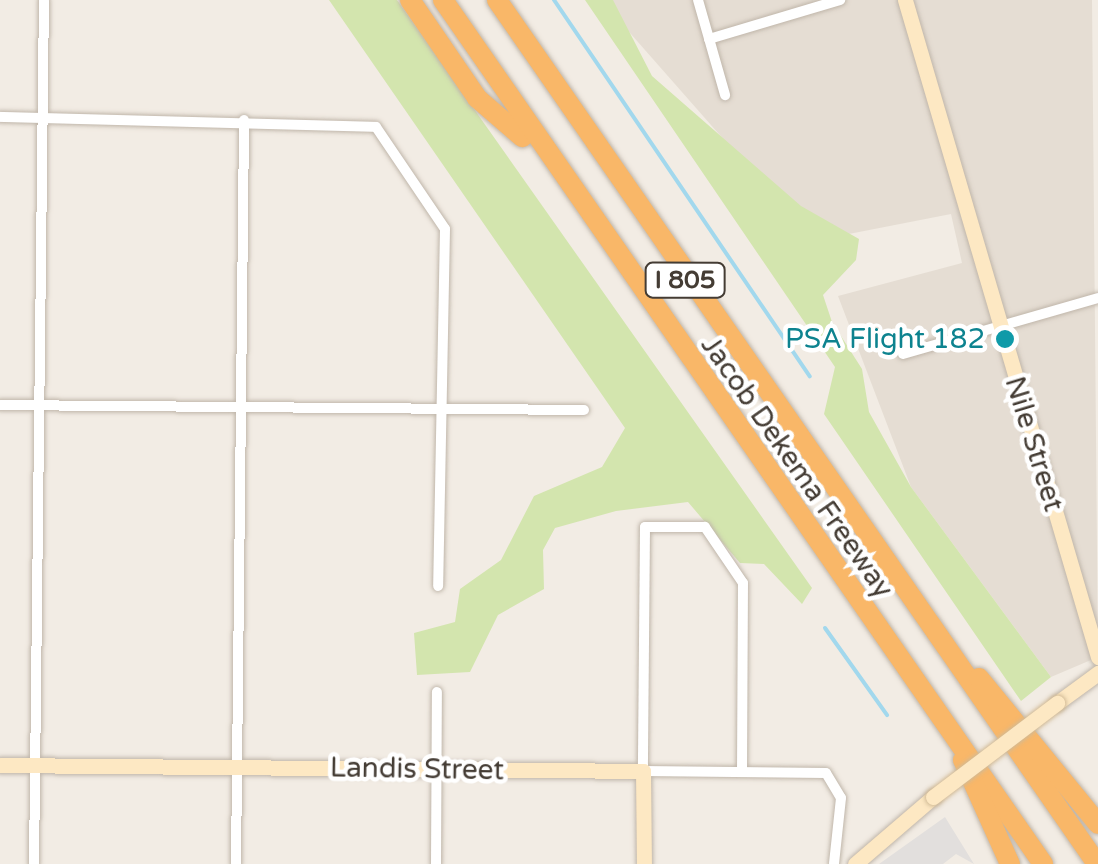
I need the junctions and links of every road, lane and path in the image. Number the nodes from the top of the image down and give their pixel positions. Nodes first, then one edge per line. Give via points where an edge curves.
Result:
1 (44, 0) edge
2 (410, 0) edge
3 (442, 0) edge
4 (497, 0) edge
5 (698, 0) edge
6 (840, 0) edge
7 (905, 0) edge
8 (709, 39) junction
9 (726, 95) dead end
10 (0, 117) edge
11 (43, 117) junction
12 (244, 120) junction
13 (544, 155) junction
14 (1098, 298) edge
15 (998, 327) junction
16 (903, 354) dead end
17 (0, 405) edge
18 (39, 405) junction
19 (240, 407) junction
20 (441, 408) junction
21 (584, 410) dead end
22 (880, 556) junction
23 (438, 586) dead end
24 (1098, 657) edge
25 (1098, 673) edge
26 (437, 692) dead end
27 (959, 744) junction
28 (0, 765) edge
29 (36, 765) junction
30 (236, 767) junction
31 (436, 769) junction
32 (643, 771) junction
33 (742, 772) junction
34 (1098, 824) edge
35 (34, 864) edge
36 (236, 864) edge
37 (436, 864) edge
38 (644, 864) edge
39 (834, 864) edge
40 (855, 864) edge
41 (1010, 864) edge
42 (1044, 864) edge
43 (1097, 864) edge

1 - 11 street
2 - 13 highway via 477,98
3 - 13 highway, Jacob Dekema Freeway / I 805
4 - 22 highway, Jacob Dekema Freeway / I 805
5 - 8 street
6 - 8 street
7 - 15 street, Nile Street
8 - 9 street
10 - 11 street
11 - 12 street
11 - 18 street
12 - 19 street
12 - 20 street via 376,127 445,229
13 - 27 highway, Jacob Dekema Freeway / I 805
14 - 15 street
15 - 16 street
15 - 24 street, Nile Street
17 - 18 street
18 - 19 street
18 - 29 street
19 - 20 street
19 - 30 street
20 - 21 street
20 - 23 street
22 - 34 highway
22 - 43 highway, Jacob Dekema Freeway / I 805
25 - 40 street, bridge
26 - 31 street
27 - 41 highway via 976,805
27 - 42 highway, Jacob Dekema Freeway / I 805
28 - 29 street, Landis Street
29 - 30 street, Landis Street
29 - 35 street
30 - 31 street, Landis Street
30 - 36 street
31 - 32 street, Landis Street
31 - 37 street
32 - 33 street, Landis Street
32 - 33 street via 645,528 704,527 744,584
32 - 38 street
33 - 39 street, Landis Street via 833,777 841,798

